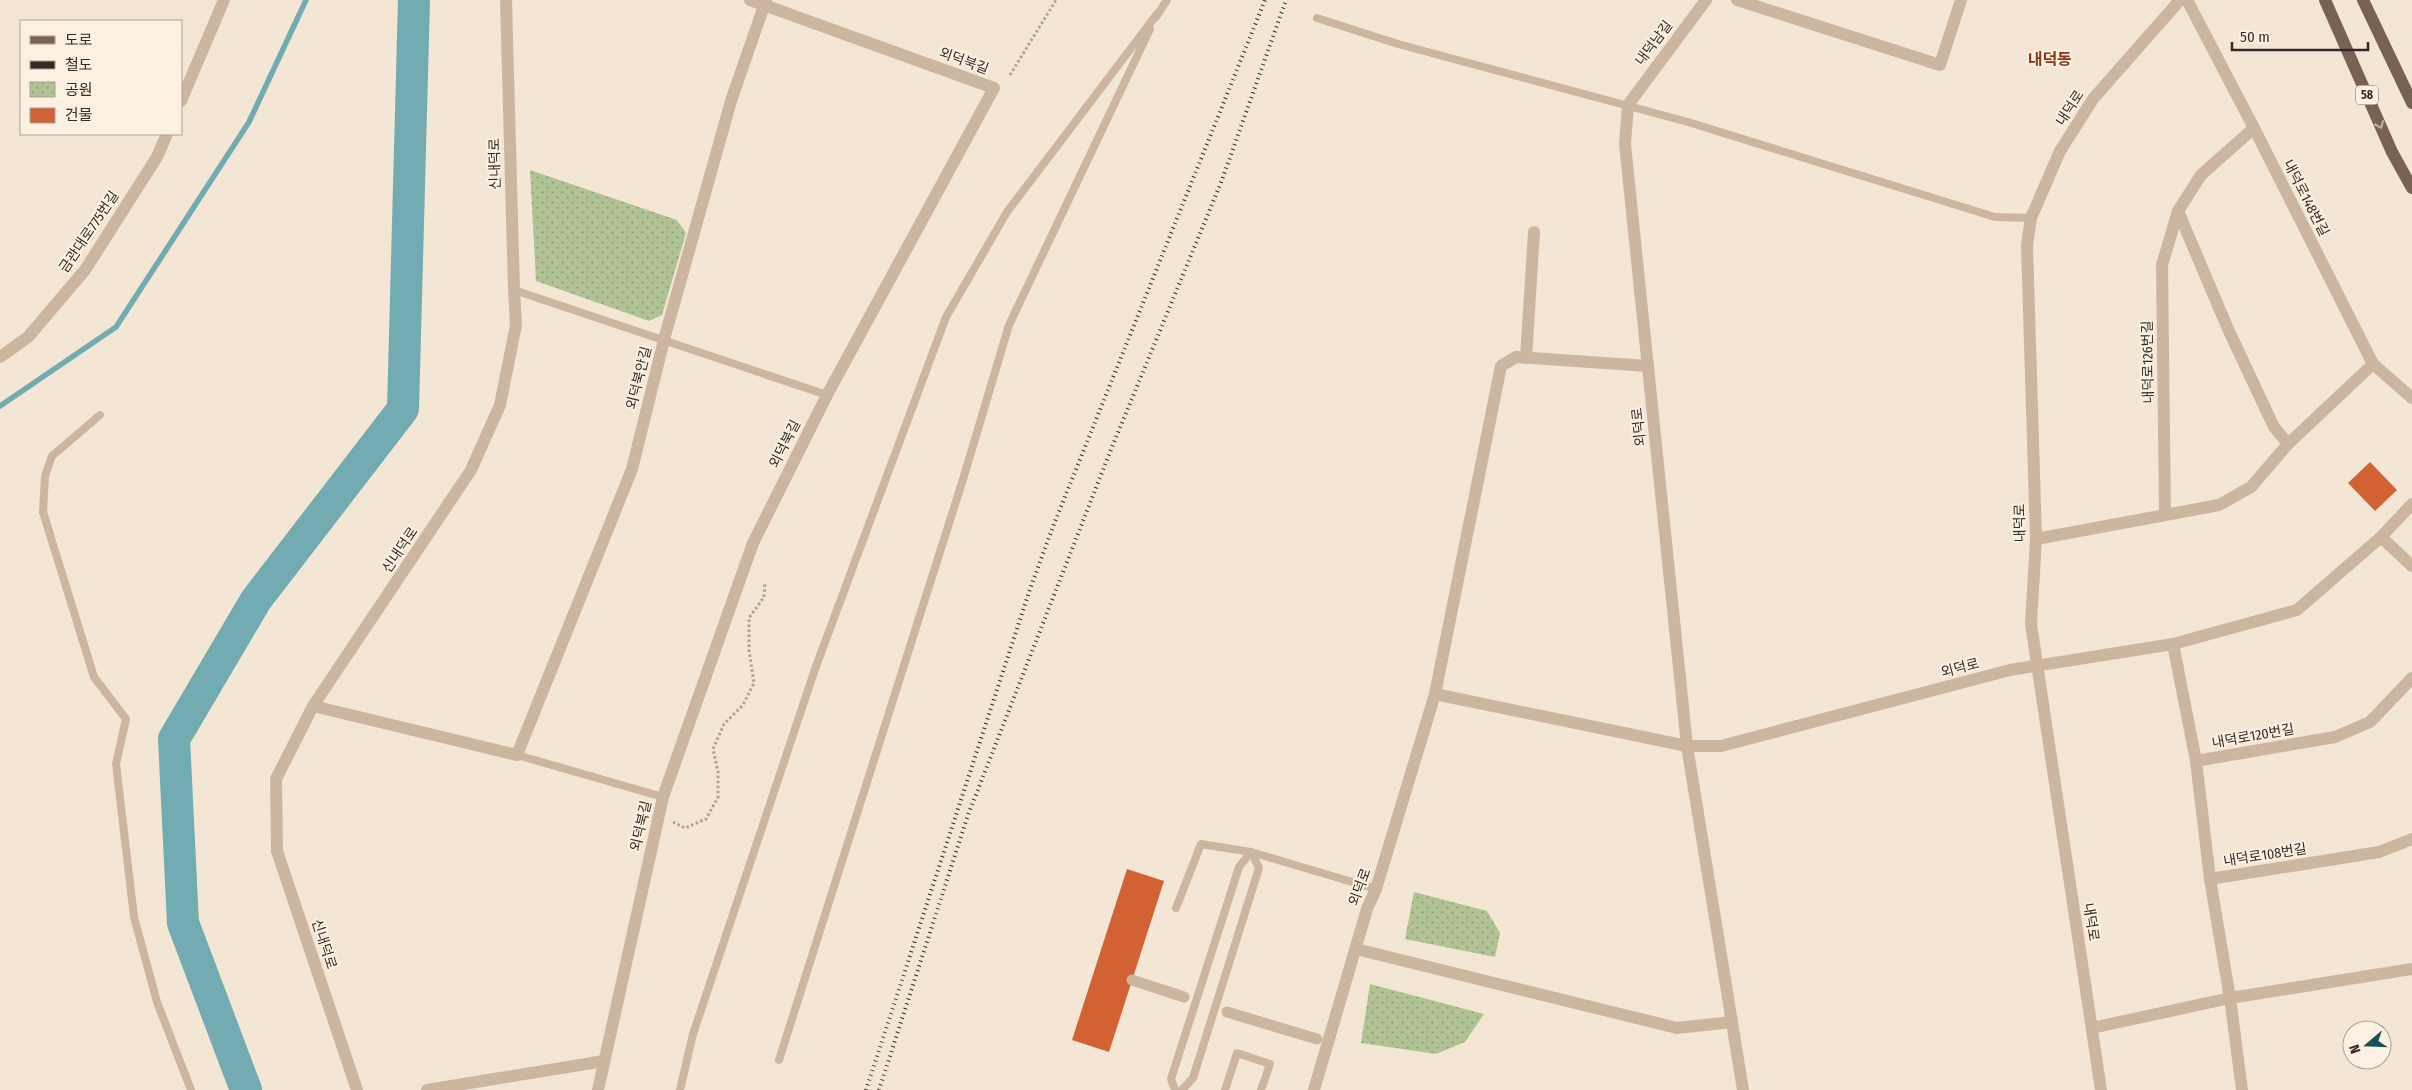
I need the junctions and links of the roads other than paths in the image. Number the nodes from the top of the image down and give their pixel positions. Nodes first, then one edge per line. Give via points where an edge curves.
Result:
1 (224, 0) edge
2 (506, 0) edge
3 (750, 0) edge
4 (1167, 0) edge
5 (1706, 0) edge
6 (1737, 0) edge
7 (1961, 0) edge
8 (2180, 0) edge
9 (2187, 0) edge
10 (2325, 0) edge
11 (2363, 0) edge
12 (765, 2) edge
13 (1158, 14) junction
14 (1317, 18) dead end
15 (182, 99) edge
16 (2412, 103) edge
17 (1628, 105) junction
18 (2254, 128) junction
19 (167, 135) edge
20 (2412, 188) edge
21 (2178, 211) junction
22 (2031, 218) junction
23 (1534, 232) dead end
24 (514, 290) junction
25 (664, 341) junction
26 (0, 357) edge
27 (1526, 358) junction
28 (2373, 364) junction
29 (1648, 366) junction
30 (827, 395) junction
31 (2412, 398) edge
32 (100, 415) dead end
33 (2288, 444) junction
34 (2412, 504) edge
35 (2165, 515) junction
36 (2381, 537) junction
37 (2036, 539) junction
38 (2412, 566) edge
39 (2173, 644) junction
40 (2037, 666) junction
41 (2412, 678) edge
42 (1435, 694) junction
43 (313, 706) junction
44 (1687, 746) junction
45 (517, 755) junction
46 (2196, 760) junction
47 (663, 797) junction
48 (2412, 839) edge
49 (1251, 852) junction
50 (2210, 879) junction
51 (1376, 889) junction
52 (1176, 908) dead end
53 (1356, 949) junction
54 (2412, 969) edge
55 (1132, 980) dead end
56 (1184, 997) dead end
57 (2230, 998) junction
58 (1227, 1012) dead end
59 (1732, 1022) junction
60 (2092, 1028) junction
61 (1317, 1039) dead end
62 (779, 1060) dead end
63 (604, 1061) junction
64 (1186, 1089) edge
65 (191, 1090) edge
66 (357, 1090) edge
67 (427, 1090) edge
68 (598, 1090) edge
69 (680, 1090) edge
70 (1175, 1090) edge
71 (1225, 1090) edge
72 (1261, 1090) edge
73 (1314, 1090) edge
74 (1743, 1090) edge
75 (2101, 1090) edge
76 (2242, 1090) edge

1 - 15 street
2 - 24 street, 신내덕로
3 - 12 street, 외덕북길
4 - 13 lane
5 - 17 street, 내덕남길
6 - 7 street via 1940,65
8 - 22 street, 내덕로 via 2093,98 2060,151
9 - 18 street, 내덕로148번길
10 -> 20 main road, 58 via 2392,152
11 - 16 main road
12 - 25 street, 외덕북안길 via 731,101
12 - 30 street, 외덕북길 via 994,88
13 - 62 lane via 1008,325 961,486
13 - 69 lane via 1007,212 946,317 814,669 693,1034
14 - 17 lane via 1398,44
17 - 22 lane via 1995,217
17 - 29 street, 외덕로 via 1625,144
18 - 21 street, 내덕로126번길 via 2201,175
18 - 28 street, 내덕로148번길
19 - 26 street, 금관대로775번길 via 157,157 85,270 28,337
21 - 33 street via 2274,428
21 - 35 street, 내덕로126번길 via 2162,265
22 - 37 street, 내덕로 via 2027,245
23 - 27 street
24 - 25 lane
24 - 43 street, 신내덕로 via 516,325 500,405 471,470
25 - 30 lane
25 - 45 street, 외덕북안길 via 632,469
27 - 29 street
27 - 42 street, 외덕로 via 1516,357 1502,366
28 - 31 street, 내덕로148번길
28 - 33 street
29 - 44 street, 외덕로
30 - 47 street, 외덕북길 via 753,543
32 - 65 lane via 52,456 45,476 43,512 94,677 126,719 116,764 134,917 157,1002
33 - 35 street via 2250,487 2219,504
34 - 36 street
35 - 37 street
36 - 38 street
36 - 39 street via 2297,610
37 - 40 street, 내덕로 via 2031,624
39 - 40 street
39 - 46 street, 내덕로120번길
40 - 44 street, 외덕로 via 2010,670 1721,746
40 - 60 street, 내덕로
41 - 46 street, 내덕로120번길 via 2370,722 2335,737
42 - 44 street, 외덕로
42 - 51 street, 외덕로
43 - 45 street
43 - 66 street, 신내덕로 via 276,779 277,851
44 - 59 street, 외덕로
45 - 47 lane
46 - 50 street
47 - 63 street, 외덕북길
48 - 50 street, 내덕로108번길 via 2379,852
49 - 51 lane
49 - 52 lane via 1202,844
49 - 64 lane via 1259,868 1193,1078
49 - 70 lane via 1239,868 1171,1079
50 - 57 street, 내덕로108번길
51 - 53 street, 외덕로
53 - 59 street via 1677,1028
53 - 73 street, 외덕로
54 - 57 street
55 - 56 street
57 - 60 street
57 - 76 street, 내덕로108번길
58 - 61 street
59 - 74 street, 외덕로
60 - 75 street, 내덕로
63 - 67 street
63 - 68 street, 외덕북길
71 - 72 lane via 1237,1054 1270,1064

